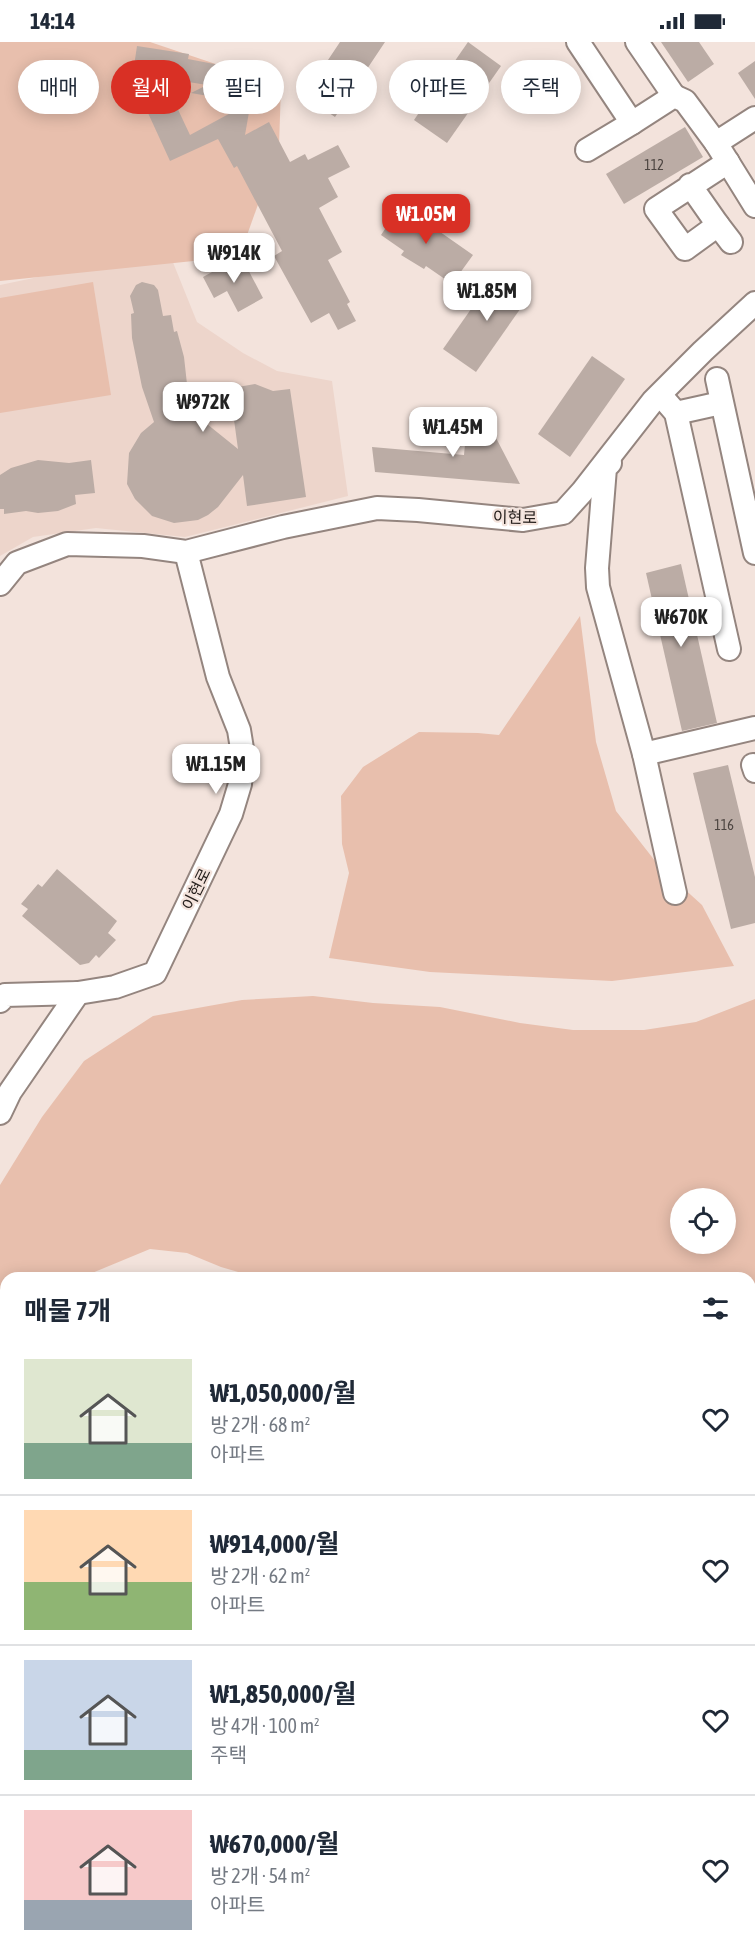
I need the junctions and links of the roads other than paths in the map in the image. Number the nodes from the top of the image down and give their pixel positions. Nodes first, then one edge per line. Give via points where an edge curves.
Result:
1 (578, 42) edge
2 (637, 42) edge
3 (674, 96) junction
4 (755, 118) edge
5 (632, 123) junction
6 (588, 150) dead end
7 (722, 152) junction
8 (690, 185) junction
9 (755, 206) edge
10 (755, 305) edge
11 (717, 378) dead end
12 (721, 403) junction
13 (669, 405) junction
14 (186, 552) junction
15 (755, 553) edge
16 (0, 584) edge
17 (729, 650) dead end
18 (755, 728) edge
19 (644, 754) junction
20 (675, 894) dead end
21 (78, 993) junction
22 (0, 1001) edge
23 (0, 1113) edge

1 - 5 street
2 - 3 street
3 - 5 street
3 - 7 street via 686,101
4 - 7 street
5 - 6 street
7 - 8 street
7 - 9 street
8 - 8 street via 656,209 685,249 725,233
10 - 13 street
10 - 14 street, 이현로 via 652,401 563,513 524,520 377,508
11 - 12 street
12 - 13 street
12 - 15 street
13 - 17 street
13 - 19 street via 605,468 597,568 598,587
14 - 16 street, 이현로 via 143,546 67,544 17,563
14 - 21 street, 이현로 via 218,677 239,730 243,755 240,784 231,814 155,974 115,987
18 - 19 street
19 - 20 street
21 - 22 street via 4,995
21 - 23 street via 10,1092

